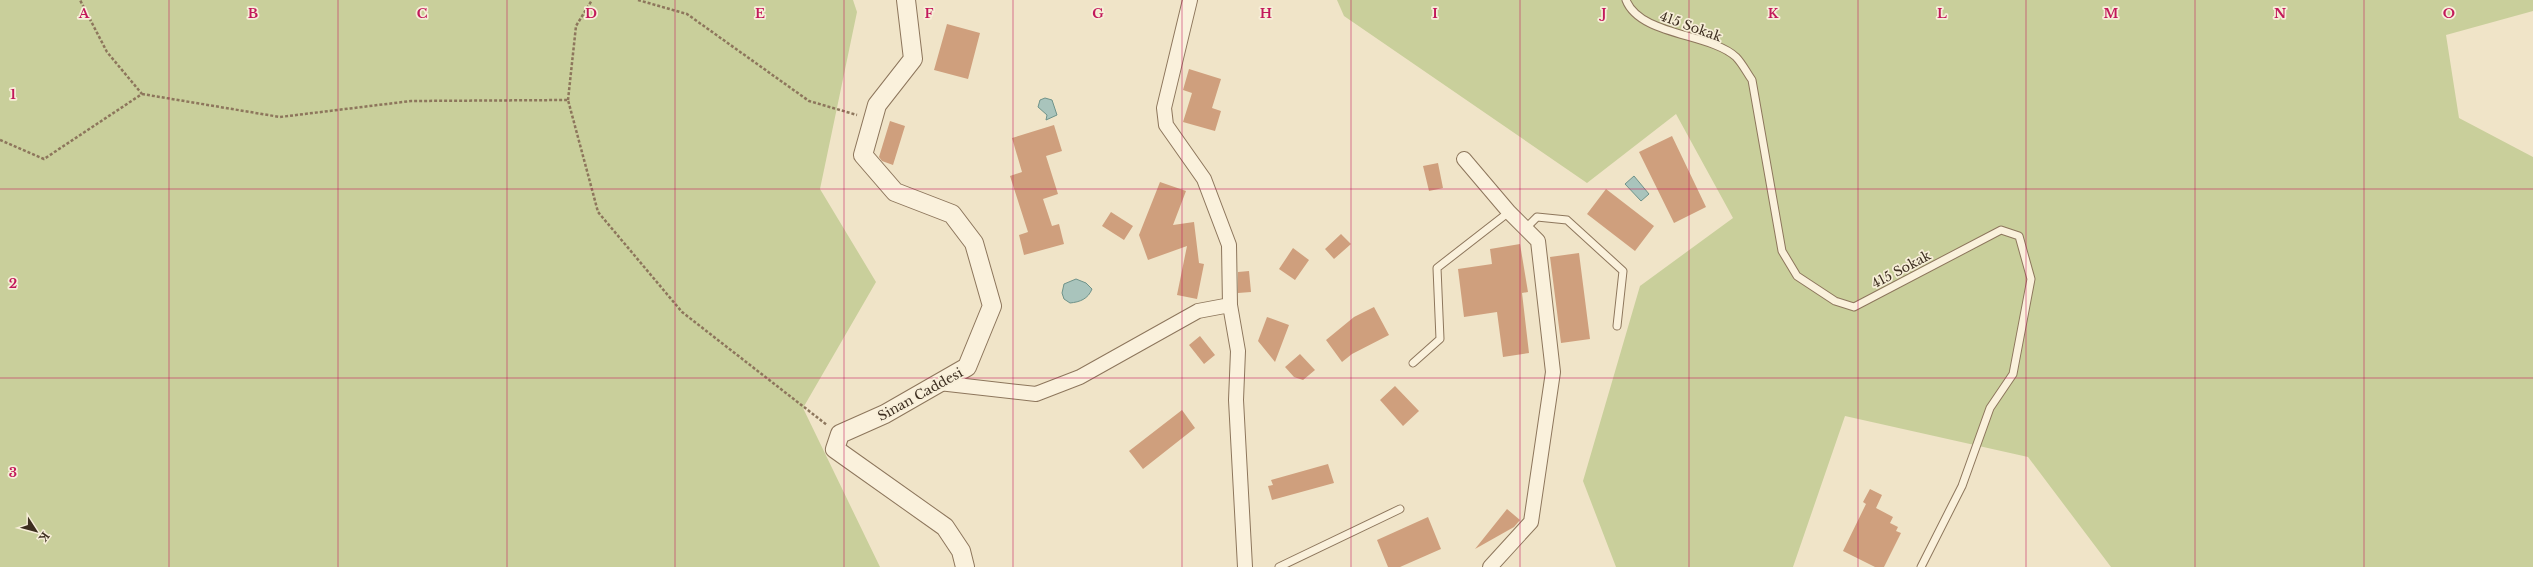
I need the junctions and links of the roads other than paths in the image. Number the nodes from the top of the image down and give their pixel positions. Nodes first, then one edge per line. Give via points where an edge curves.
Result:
1 (906, 0) edge
2 (1190, 0) edge
3 (1626, 0) edge
4 (1464, 159) dead end
5 (1509, 212) junction
6 (1526, 228) junction
7 (1230, 305) junction
8 (1617, 326) dead end
9 (1413, 363) dead end
10 (939, 383) junction
11 (1400, 509) dead end
12 (965, 567) edge
13 (1245, 567) edge
14 (1279, 567) edge
15 (1490, 567) edge
16 (1921, 567) edge

1 - 10 street, Sinan Caddesi via 913,59 877,105 863,155 895,192 952,214 974,243 992,306 967,367
2 - 7 street via 1164,108 1166,125 1204,179 1229,245
3 - 16 lane, 415 Sokak via 1627,4 1649,23 1718,47 1736,57 1752,80 1782,251 1797,276 1835,301 1854,307 2001,230 2019,236 2031,279 2013,374 1990,408 1962,486
4 - 5 street
5 - 6 street
5 - 9 lane via 1437,268 1440,339
6 - 8 lane via 1537,217 1567,220 1623,271
6 - 15 street via 1538,241 1554,372 1531,522
7 - 10 street via 1198,311 1080,377 1036,394
7 - 13 street via 1238,351 1236,400
10 - 12 street, Sinan Caddesi via 885,414 840,434 835,449 944,527 961,551
11 - 14 lane

